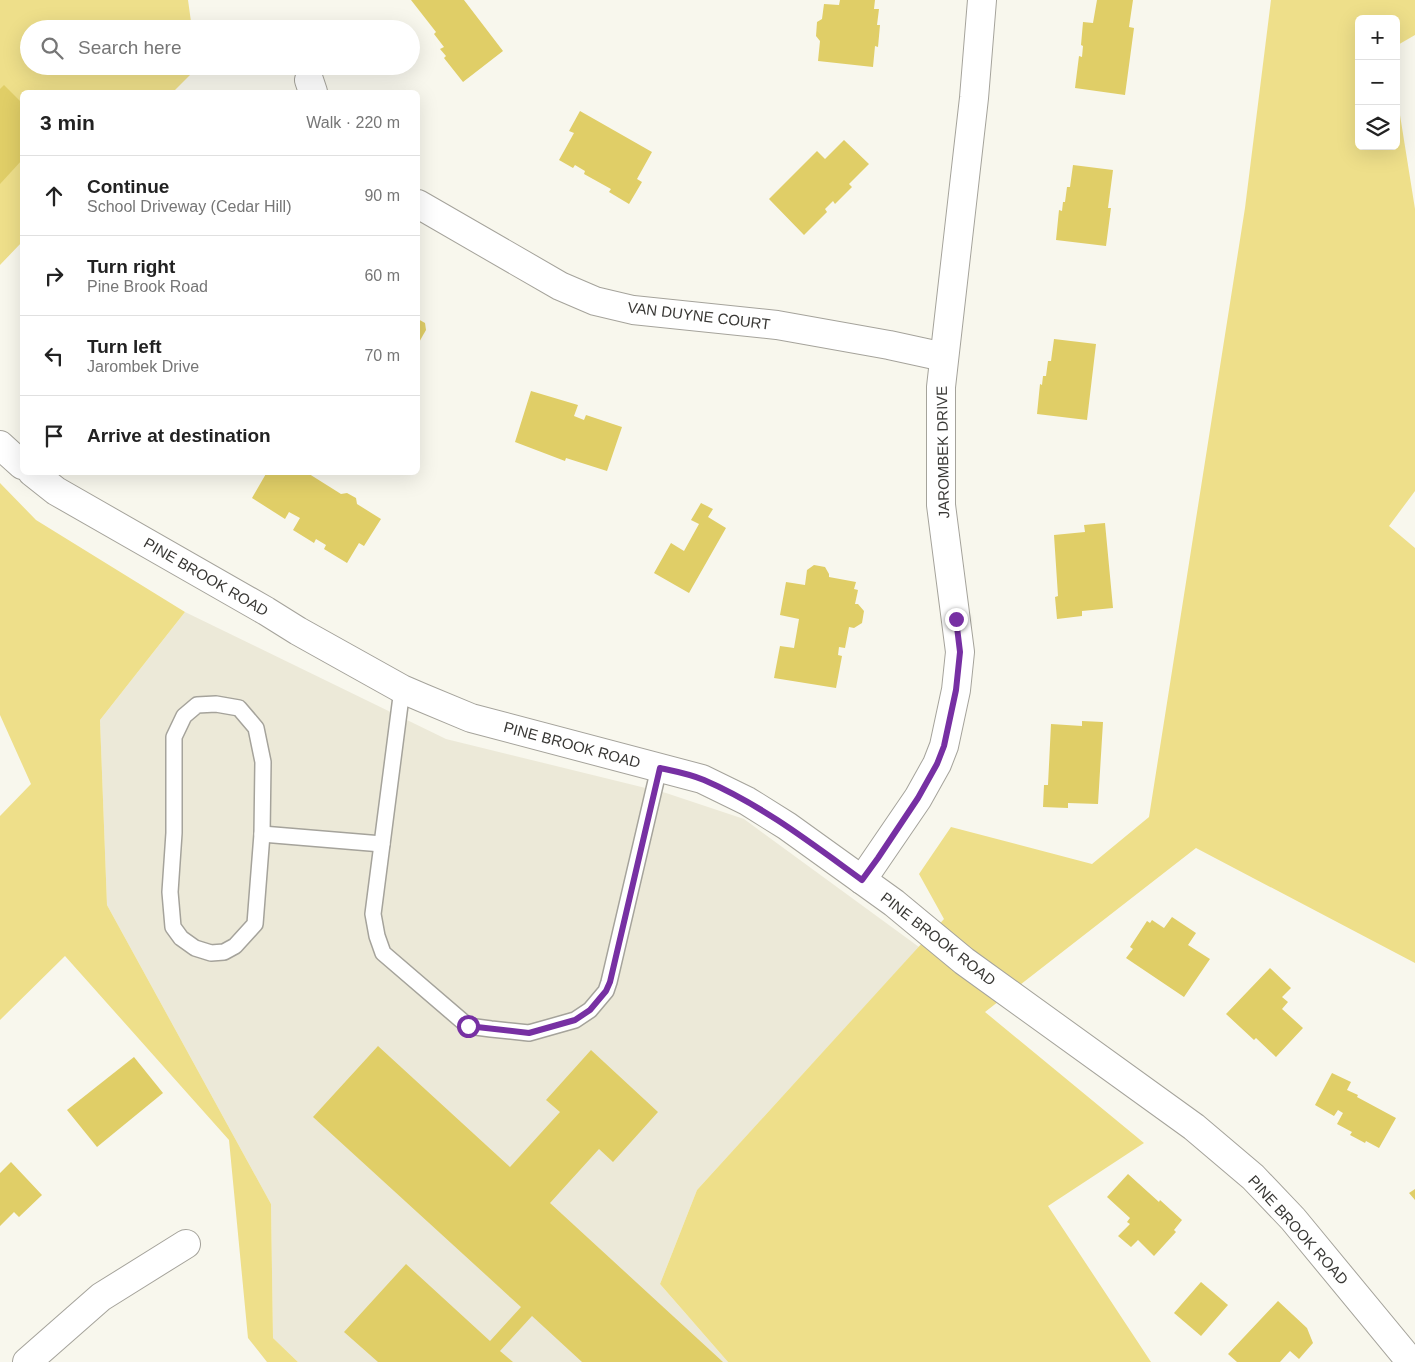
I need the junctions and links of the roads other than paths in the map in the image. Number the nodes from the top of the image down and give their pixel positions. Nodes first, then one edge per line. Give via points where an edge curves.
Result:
1 (982, 0) edge
2 (420, 205) edge
3 (944, 357) junction
4 (0, 445) edge
5 (20, 463) edge
6 (36, 475) edge
7 (402, 689) junction
8 (660, 768) junction
9 (262, 834) junction
10 (382, 844) junction
11 (862, 880) junction
12 (186, 1244) dead end
13 (27, 1362) edge
14 (1411, 1362) edge

1 - 3 street, JAROMBEK DRIVE
2 - 3 street, VAN DUYNE COURT via 560,286 595,300 633,310 777,326
3 - 11 street, JAROMBEK DRIVE via 941,505 960,652 956,690 937,764 913,806
4 - 5 street
6 - 7 street, PINE BROOK ROAD via 56,491
7 - 8 street, PINE BROOK ROAD via 470,718
7 - 10 lane
8 - 10 lane via 606,991 590,1010 575,1020 529,1033 468,1026 382,952 373,914
8 - 11 street, PINE BROOK ROAD via 702,779 747,801
9 - 9 lane via 263,762 256,728 239,708 216,704 197,706 184,716 174,737 170,892 173,927 195,948 210,953 224,952 235,946 255,924
9 - 10 lane
11 - 14 street, PINE BROOK ROAD via 964,961 1194,1127 1245,1171 1293,1219
12 - 13 street via 101,1297

